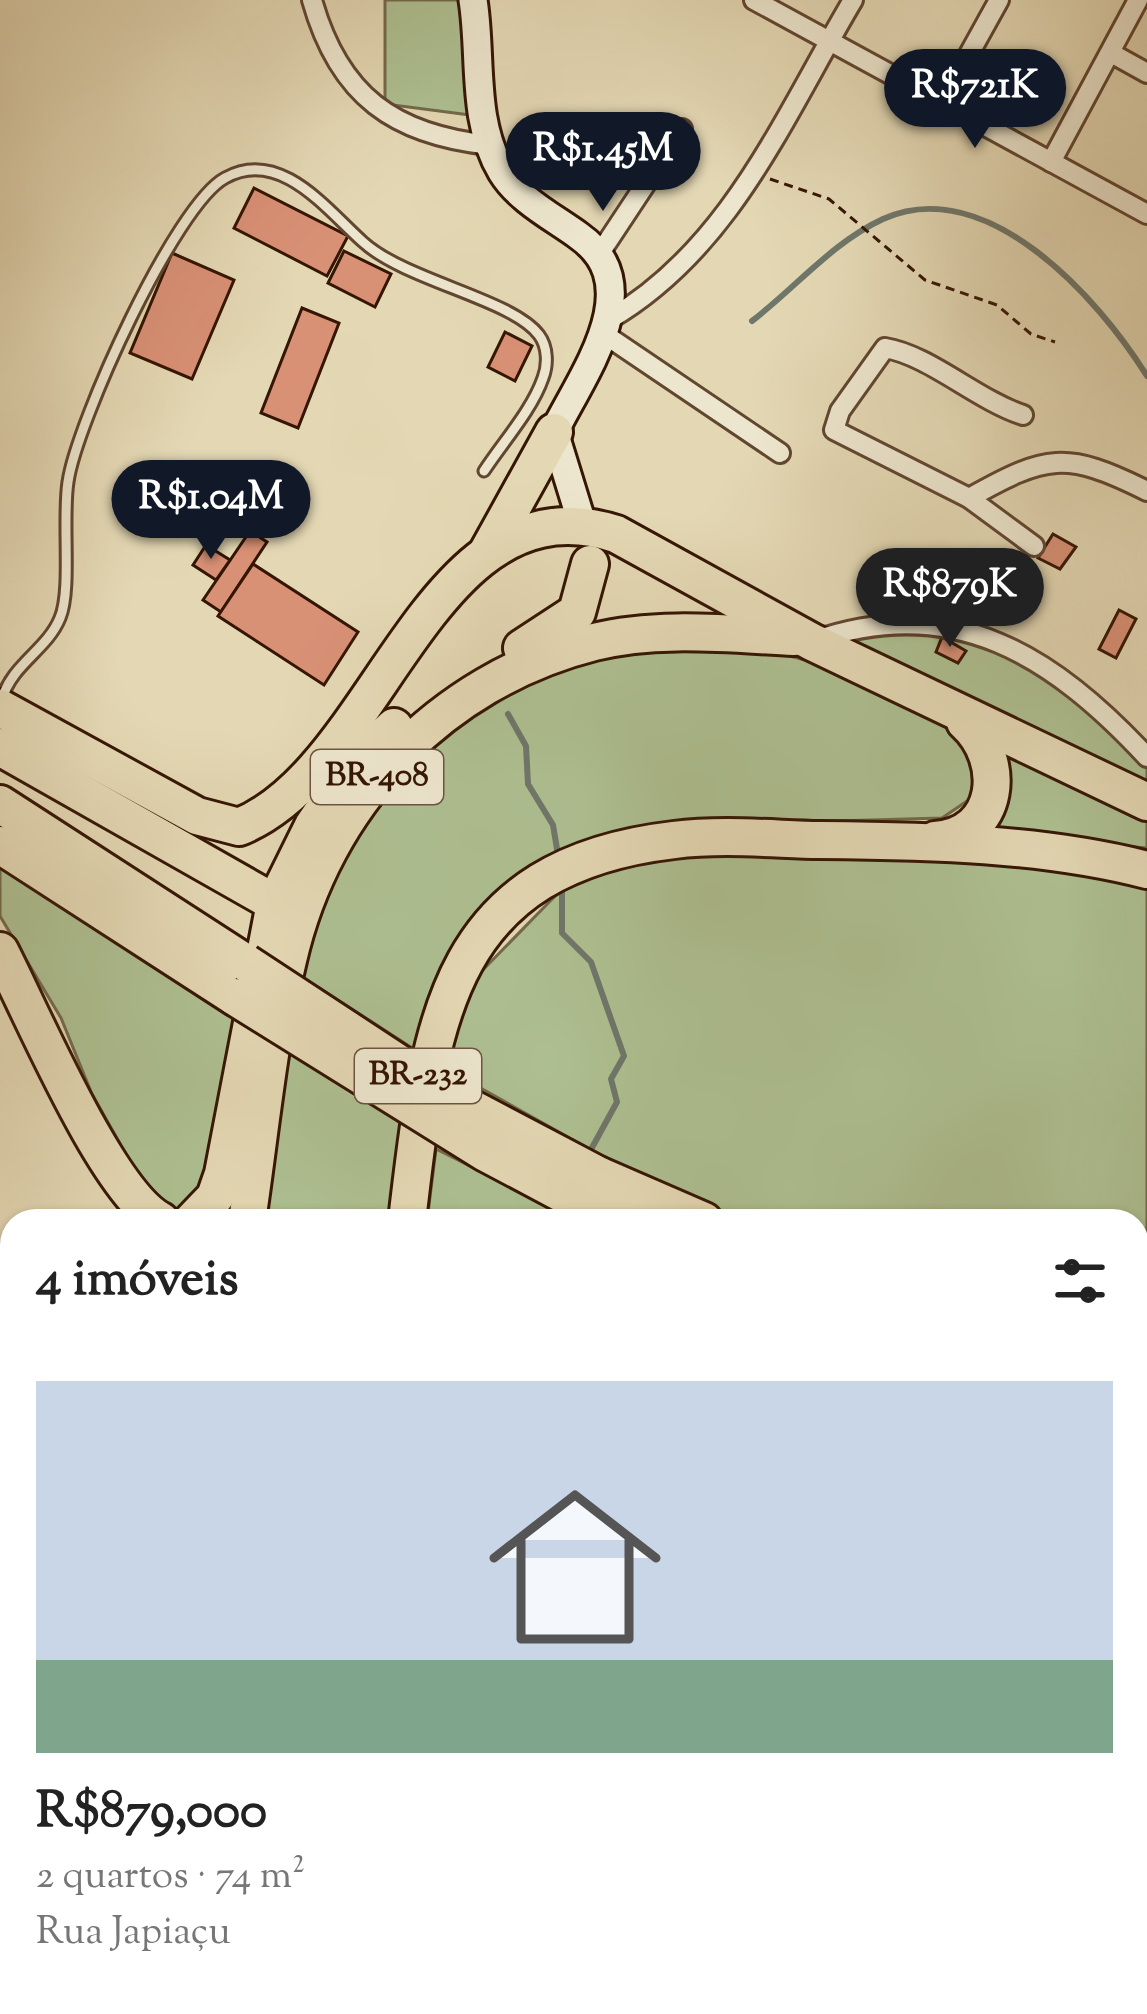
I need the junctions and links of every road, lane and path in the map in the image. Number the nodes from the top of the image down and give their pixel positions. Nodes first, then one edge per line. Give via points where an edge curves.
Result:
1 (313, 0) edge
2 (473, 0) edge
3 (754, 0) edge
4 (853, 0) edge
5 (999, 0) edge
6 (1138, 0) edge
7 (829, 40) junction
8 (1111, 53) junction
9 (1147, 73) edge
10 (942, 103) junction
11 (682, 129) dead end
12 (490, 145) junction
13 (1052, 162) junction
14 (756, 175) junction
15 (1147, 214) edge
16 (600, 253) junction
17 (607, 327) junction
18 (1055, 342) dead end
19 (1023, 415) dead end
20 (554, 432) junction
21 (780, 453) dead end
22 (484, 471) dead end
23 (1147, 491) edge
24 (969, 498) junction
25 (582, 523) junction
26 (1034, 546) dead end
27 (487, 553) junction
28 (590, 564) junction
29 (808, 640) junction
30 (576, 648) junction
31 (943, 706) junction
32 (0, 708) edge
33 (0, 747) edge
34 (1147, 757) edge
35 (1147, 802) edge
36 (0, 804) edge
37 (918, 841) junction
38 (0, 845) edge
39 (1147, 870) edge
40 (275, 903) junction
41 (0, 951) edge
42 (240, 980) junction
43 (70, 1092) junction
44 (590, 1189) junction
45 (114, 1209) edge
46 (148, 1209) edge
47 (203, 1209) edge
48 (249, 1209) edge
49 (409, 1209) edge
50 (609, 1209) edge
51 (661, 1209) edge

1 - 12 street via 371,103 414,131
2 - 12 street
3 - 7 street
4 - 7 street
5 - 10 street
6 - 8 street
7 - 10 street
7 - 14 street
8 - 9 street
8 - 13 street
10 - 13 street
11 - 16 street
12 - 16 street via 526,198
13 - 15 street
14 - 17 street via 674,273
14 - 18 path via 829,199 926,280 997,305 1031,334
16 - 17 street via 609,271
17 - 20 street
17 - 21 street
19 - 24 street via 885,348 840,411 838,433
20 - 25 street
20 - 27 highway
22 - 32 lane via 542,381 541,336 386,258 319,196 282,176 227,176 177,230 82,430 68,480 62,614 14,673
23 - 24 street via 1041,460
24 - 26 street
25 - 27 highway
25 - 28 highway
25 - 29 highway
27 - 32 highway via 451,584 310,771 270,810 239,826 197,816
28 - 30 highway via 592,619
28 - 40 highway via 584,595 565,625 469,671 358,760
29 - 30 highway, BR-408 via 662,634
29 - 31 highway, BR-408
29 - 34 street via 899,624 992,638 1078,689
30 - 48 highway, BR-408 via 483,687 435,719 353,808 319,869 287,961
31 - 35 highway, BR-408
31 - 37 highway via 982,737 995,776 992,797 968,830
33 - 40 highway
36 - 42 highway, BR-232
37 - 39 highway
37 - 49 highway via 713,837 612,850 526,886 472,946 451,992
38 - 42 highway, BR-232
40 - 47 highway via 224,1174
41 - 43 highway
42 - 44 highway, BR-232, bridge via 484,1152
43 - 45 highway
43 - 46 highway
44 - 50 highway, BR-232
44 - 51 highway, BR-232

